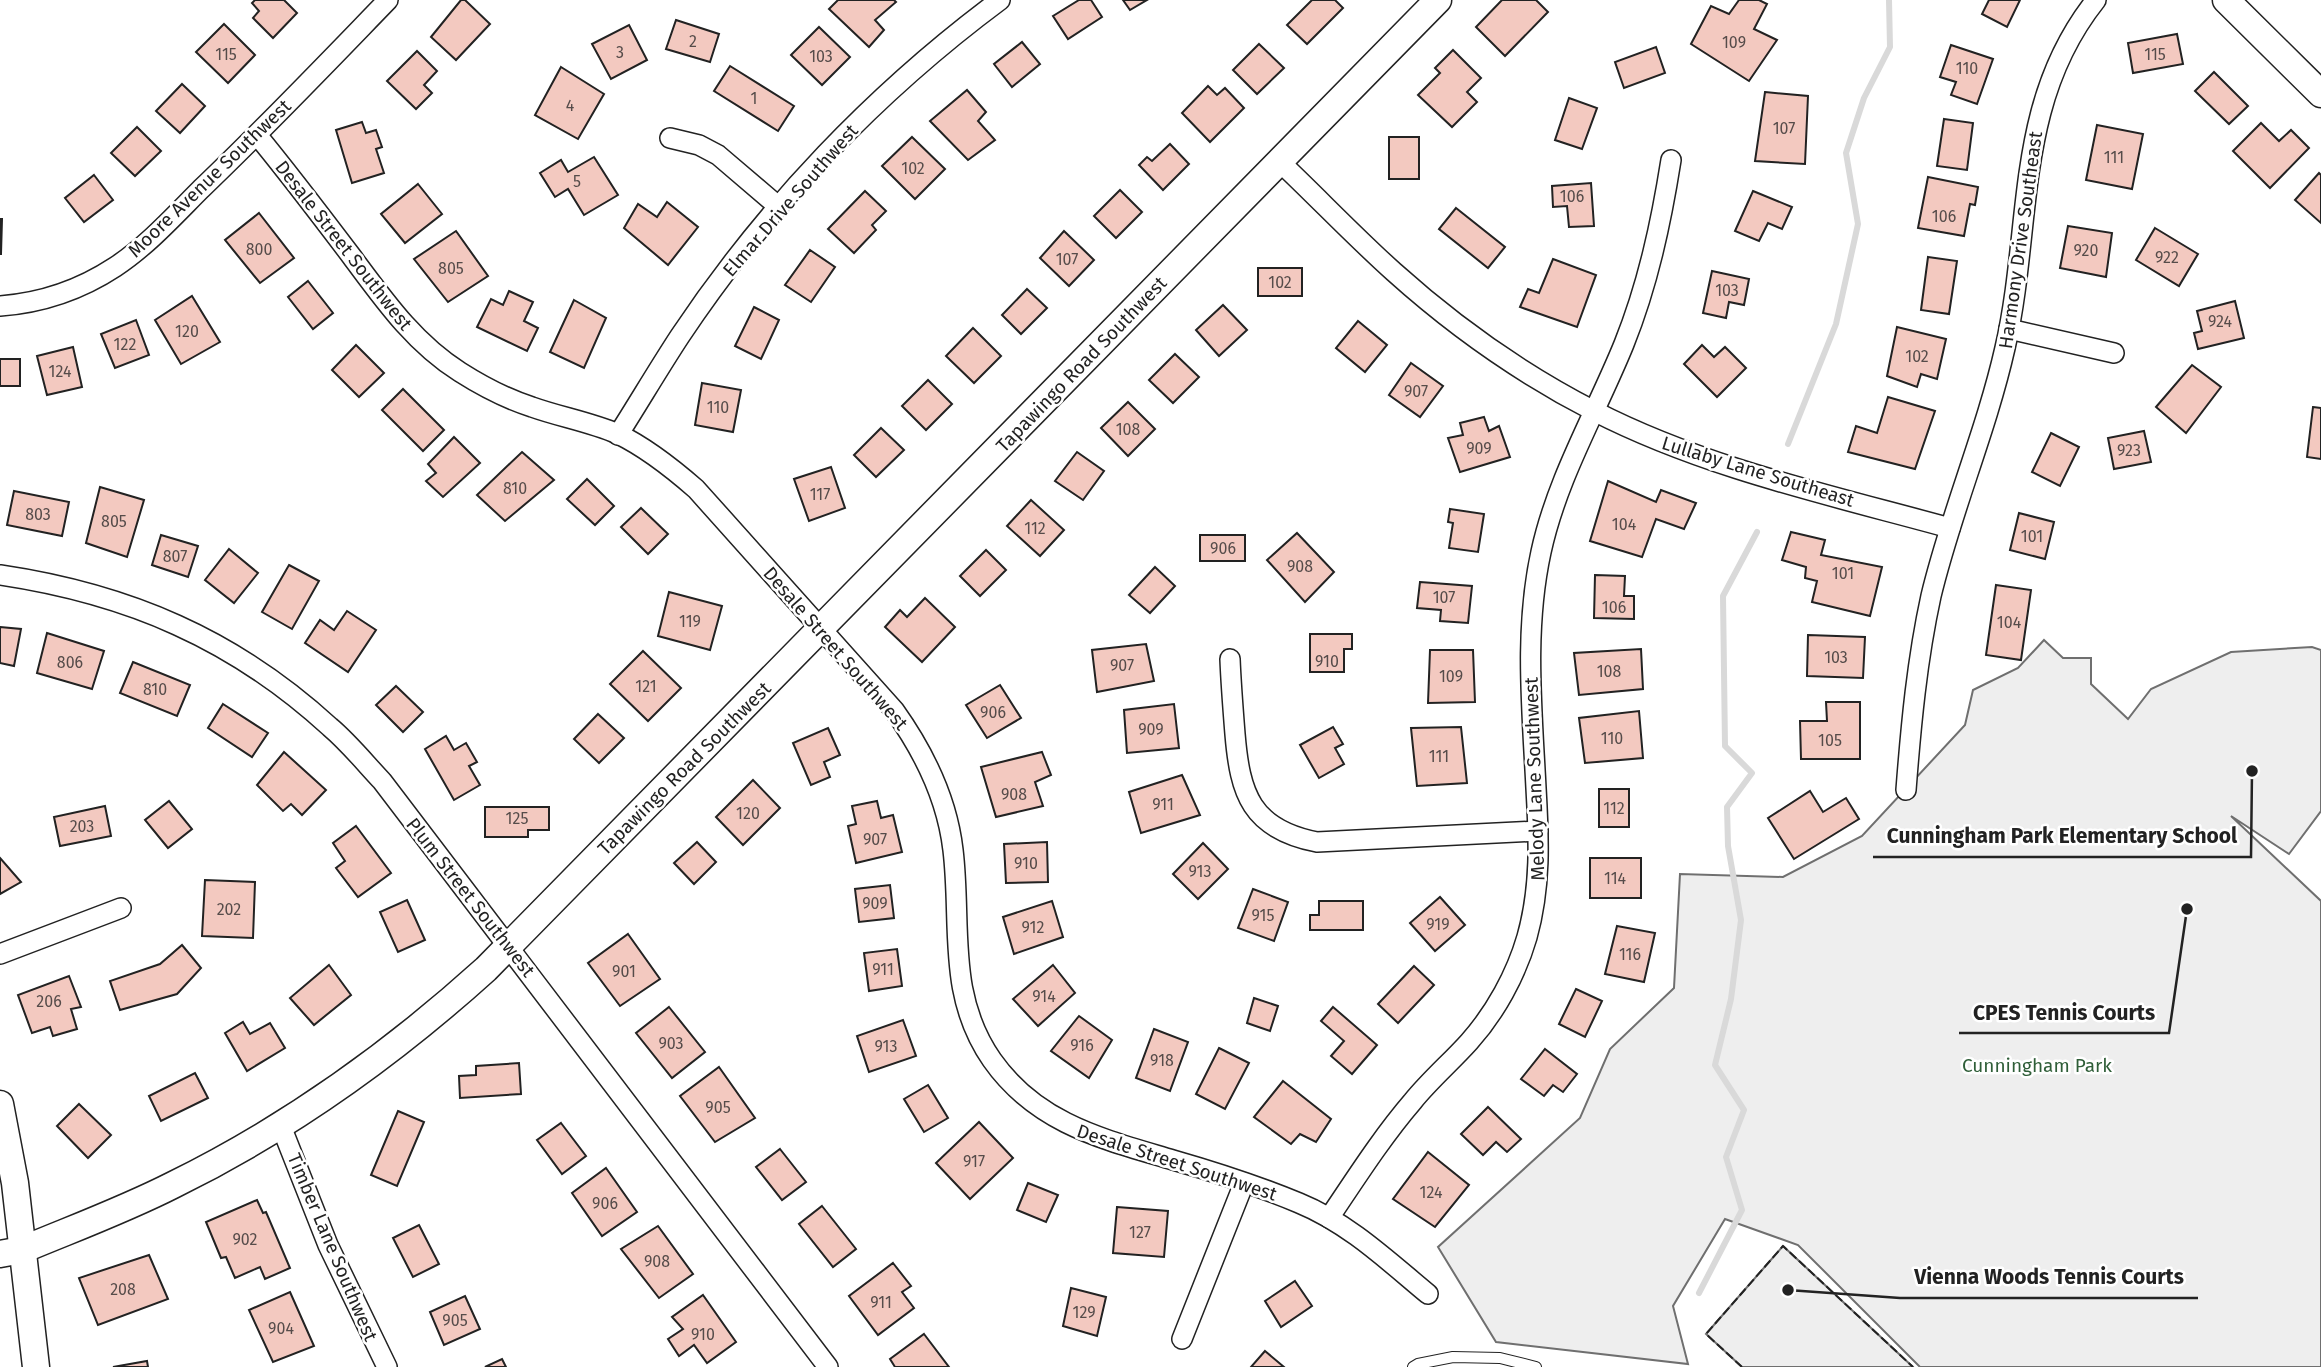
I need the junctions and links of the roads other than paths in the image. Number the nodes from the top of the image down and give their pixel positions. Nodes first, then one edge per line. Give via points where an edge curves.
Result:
1 (388, 0) edge
2 (1000, 0) edge
3 (1438, 0) edge
4 (2096, 0) edge
5 (2226, 0) edge
6 (2321, 94) edge
7 (257, 135) junction
8 (670, 138) dead end
9 (1671, 160) dead end
10 (1280, 162) junction
11 (779, 207) junction
12 (0, 306) edge
13 (2009, 329) junction
14 (2114, 353) dead end
15 (1595, 411) junction
16 (618, 435) junction
17 (1950, 528) junction
18 (0, 575) edge
19 (821, 629) junction
20 (1230, 659) dead end
21 (1906, 790) dead end
22 (1538, 831) junction
23 (121, 908) dead end
24 (509, 945) junction
25 (0, 954) edge
26 (0, 1104) edge
27 (281, 1126) junction
28 (1244, 1182) junction
29 (1329, 1218) junction
30 (11, 1252) edge
31 (1428, 1294) dead end
32 (1182, 1339) dead end
33 (36, 1367) edge
34 (387, 1367) edge
35 (828, 1367) edge
36 (1413, 1367) edge
37 (1536, 1367) edge

1 - 7 street, Moore Avenue Southwest
2 - 11 street, Elmar Drive Southwest via 869,112
3 - 10 street, Tapawingo Road Southwest
4 - 13 street, Harmony Drive Southeast via 2067,45 2041,107 2031,149
5 - 6 street
7 - 12 street, Moore Avenue Southwest via 115,267 57,295
7 - 16 street, Desale Street Southwest via 400,321 429,349 492,390
8 - 11 street via 718,155
9 - 15 street, Melody Lane Southwest via 1645,284
10 - 15 street, Lullaby Lane Southeast via 1394,272 1445,314 1504,358
10 - 19 street, Tapawingo Road Southwest
11 - 16 street, Elmar Drive Southwest via 681,335
13 - 14 street
13 - 17 street, Harmony Drive Southeast
15 - 17 street, Lullaby Lane Southeast via 1714,461
15 - 22 street, Melody Lane Southwest via 1555,502 1532,601
16 - 19 street, Desale Street Southwest via 669,465 696,489
17 - 21 street, Harmony Drive Southeast via 1918,664
18 - 24 street, Plum Street Southwest via 86,592 151,613 203,637 290,693 332,728 382,781
19 - 24 street, Tapawingo Road Southwest
19 - 28 street, Desale Street Southwest via 894,710 932,772 953,848 958,971 976,1033 992,1060 1013,1086 1065,1124
20 - 22 street via 1241,780 1249,800 1278,830 1317,842
22 - 29 street, Melody Lane Southwest via 1536,898 1512,976 1471,1040 1414,1100
23 - 25 street
24 - 27 street, Tapawingo Road Southwest via 437,1013
24 - 35 street, Plum Street Southwest
26 - 30 street via 15,1182
27 - 30 street, Tapawingo Road Southwest via 171,1186
27 - 34 street, Timber Lane Southwest via 328,1245
28 - 29 street, Desale Street Southwest
28 - 32 street
29 - 31 street, Desale Street Southwest
30 - 33 street
36 - 37 lane via 1453,1357 1500,1358

